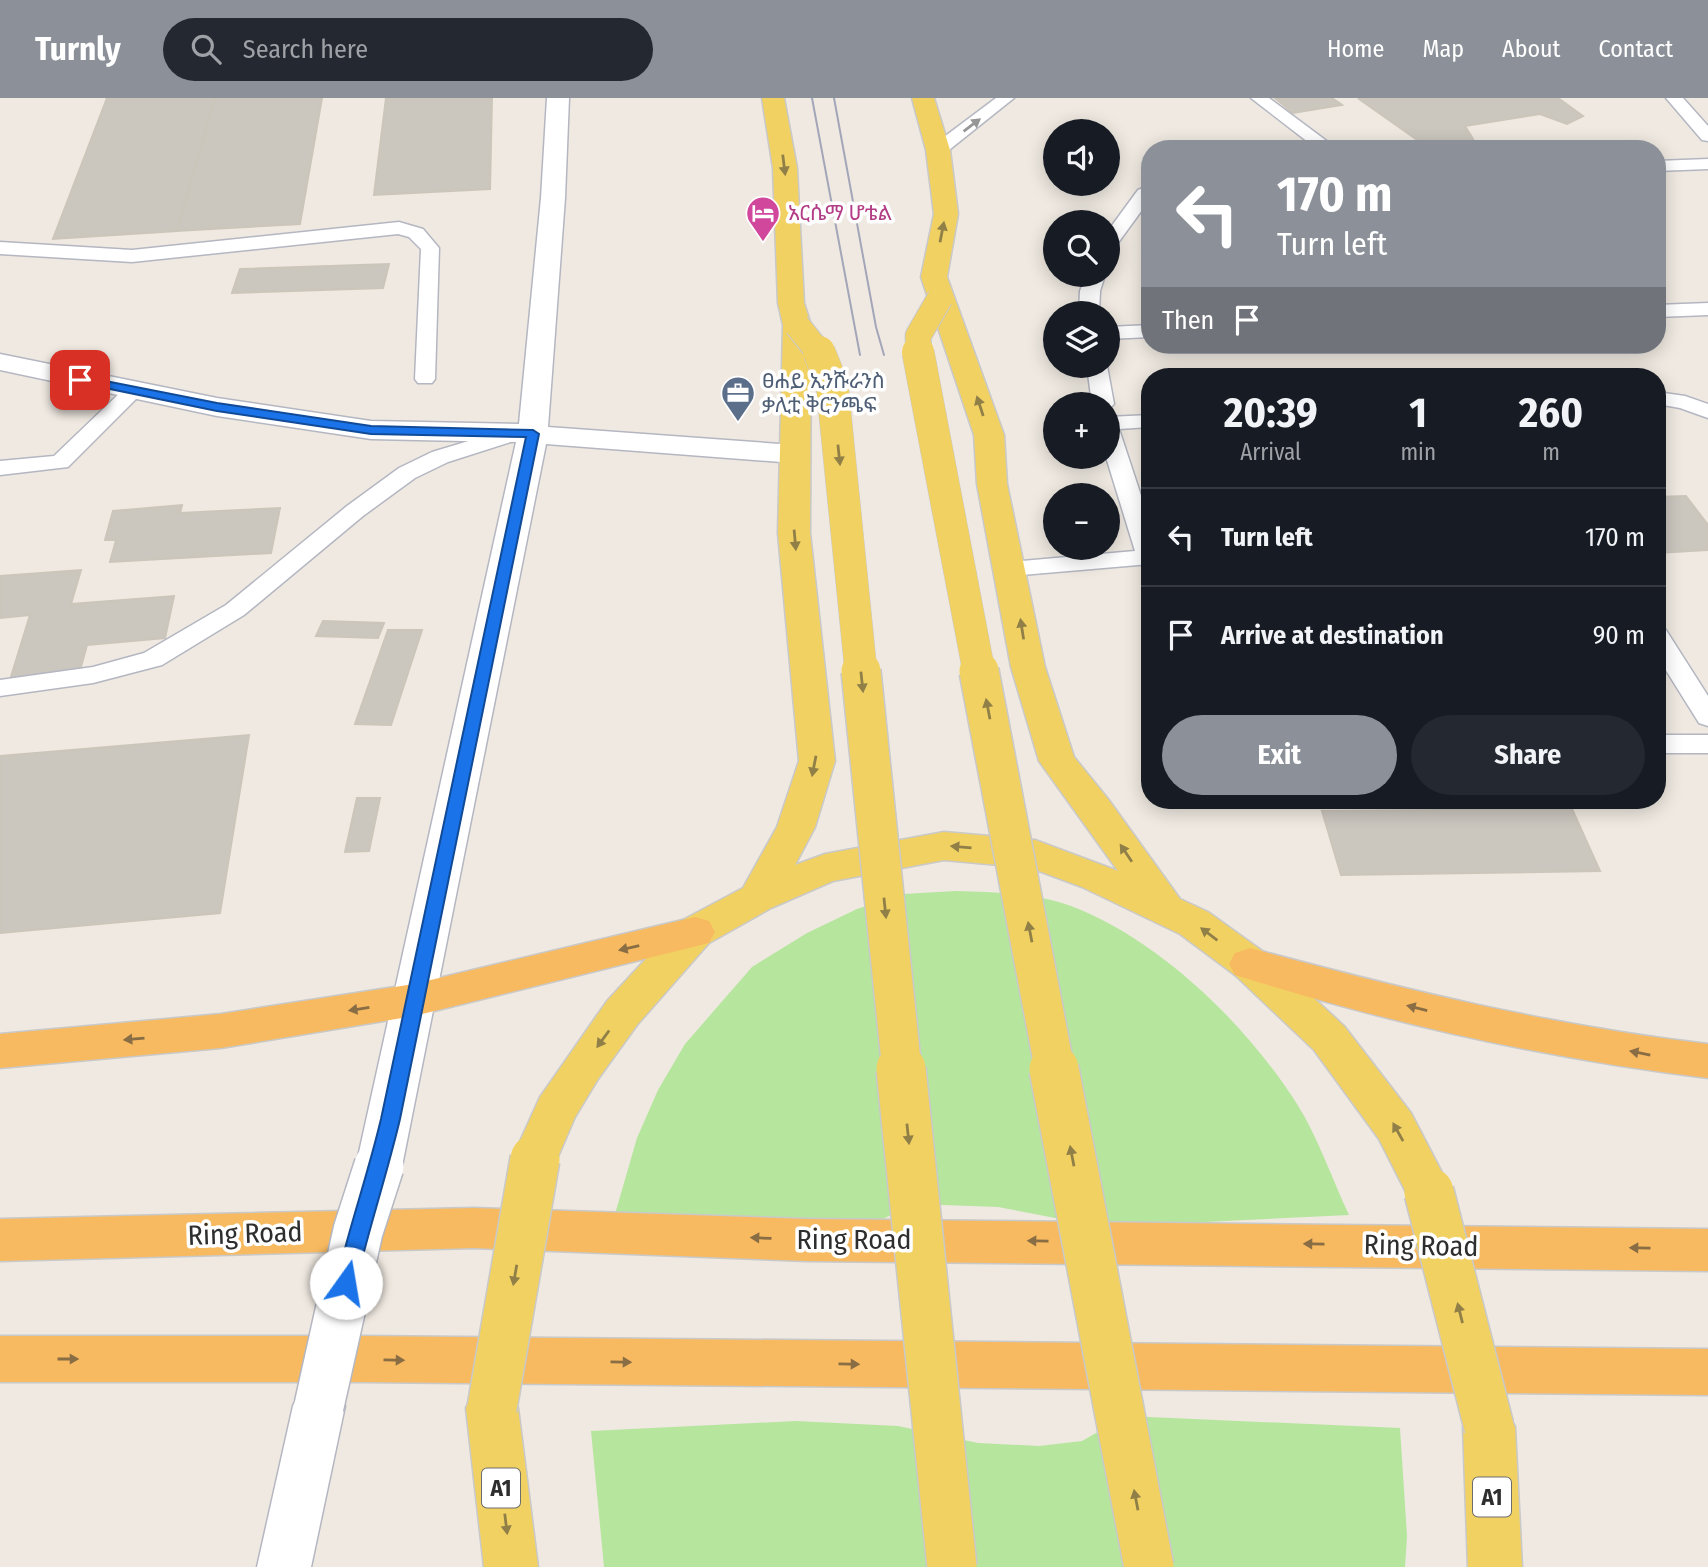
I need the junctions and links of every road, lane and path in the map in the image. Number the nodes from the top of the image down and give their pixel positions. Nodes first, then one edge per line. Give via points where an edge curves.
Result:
1 (558, 98) edge
2 (773, 98) edge
3 (1006, 98) edge
4 (1259, 98) edge
5 (1674, 98) edge
6 (929, 102) edge
7 (1708, 136) edge
8 (1316, 140) edge
9 (937, 150) junction
10 (1708, 164) edge
11 (1666, 166) edge
12 (1141, 197) edge
13 (1120, 226) edge
14 (0, 248) edge
15 (940, 299) junction
16 (1708, 309) edge
17 (1666, 311) edge
18 (797, 325) junction
19 (1141, 331) edge
20 (1120, 332) edge
21 (0, 362) edge
22 (425, 379) dead end
23 (133, 391) junction
24 (1666, 399) edge
25 (1708, 412) edge
26 (1141, 422) edge
27 (1120, 425) edge
28 (524, 433) junction
29 (794, 454) junction
30 (1120, 465) edge
31 (0, 468) edge
32 (1141, 532) edge
33 (1141, 559) edge
34 (1011, 569) junction
35 (1666, 650) edge
36 (0, 688) edge
37 (1708, 717) edge
38 (1666, 744) edge
39 (1708, 744) edge
40 (757, 898) junction
41 (1165, 909) junction
42 (695, 932) junction
43 (1250, 964) junction
44 (414, 1000) junction
45 (0, 1051) edge
46 (1708, 1061) edge
47 (0, 1240) edge
48 (1708, 1250) edge
49 (0, 1359) edge
50 (1708, 1373) edge
51 (284, 1567) edge
52 (511, 1567) edge
53 (952, 1567) edge
54 (1149, 1567) edge
55 (1495, 1567) edge

1 - 28 street via 553,198
2 -> 18 main road via 785,168 791,303
9 -> 3 lane
4 - 8 lane
5 - 7 lane
6 - 9 main road
15 -> 9 main road via 934,277 946,214
10 - 11 lane
12 - 13 lane
14 - 22 lane via 132,256 399,228 416,233 430,248
34 -> 15 main road via 992,484 989,435
54 -> 15 main road, bridge via 917,345
16 - 17 lane
18 - 29 main road
18 -> 53 main road, bridge via 823,357 832,384
19 - 20 lane
21 - 23 street
23 - 28 street via 371,430
23 - 31 lane via 60,462
24 - 25 lane
26 - 27 lane
28 - 29 street
28 - 36 lane via 440,457 407,473 235,610 153,659 93,675
28 - 44 street
29 -> 40 main road via 793,533 817,761 796,827
30 - 32 lane
33 - 34 lane
41 -> 34 main road via 1057,761 1028,667
35 - 37 lane
38 - 39 lane
41 -> 40 main road via 1035,854 944,846 825,868
40 - 42 main road
43 -> 41 main road via 1194,923
42 -> 44 highway
42 -> 52 main road, A1, bridge via 622,1013 583,1067 556,1110 535,1159 492,1408
46 -> 43 highway via 1654,1056 1431,1012
55 -> 43 main road, A1, bridge via 1489,1427 1429,1192 1395,1126 1329,1038
44 -> 45 highway via 221,1031
44 - 51 street, bridge
48 -> 47 highway, Ring Road via 807,1240 474,1228
49 -> 50 highway

